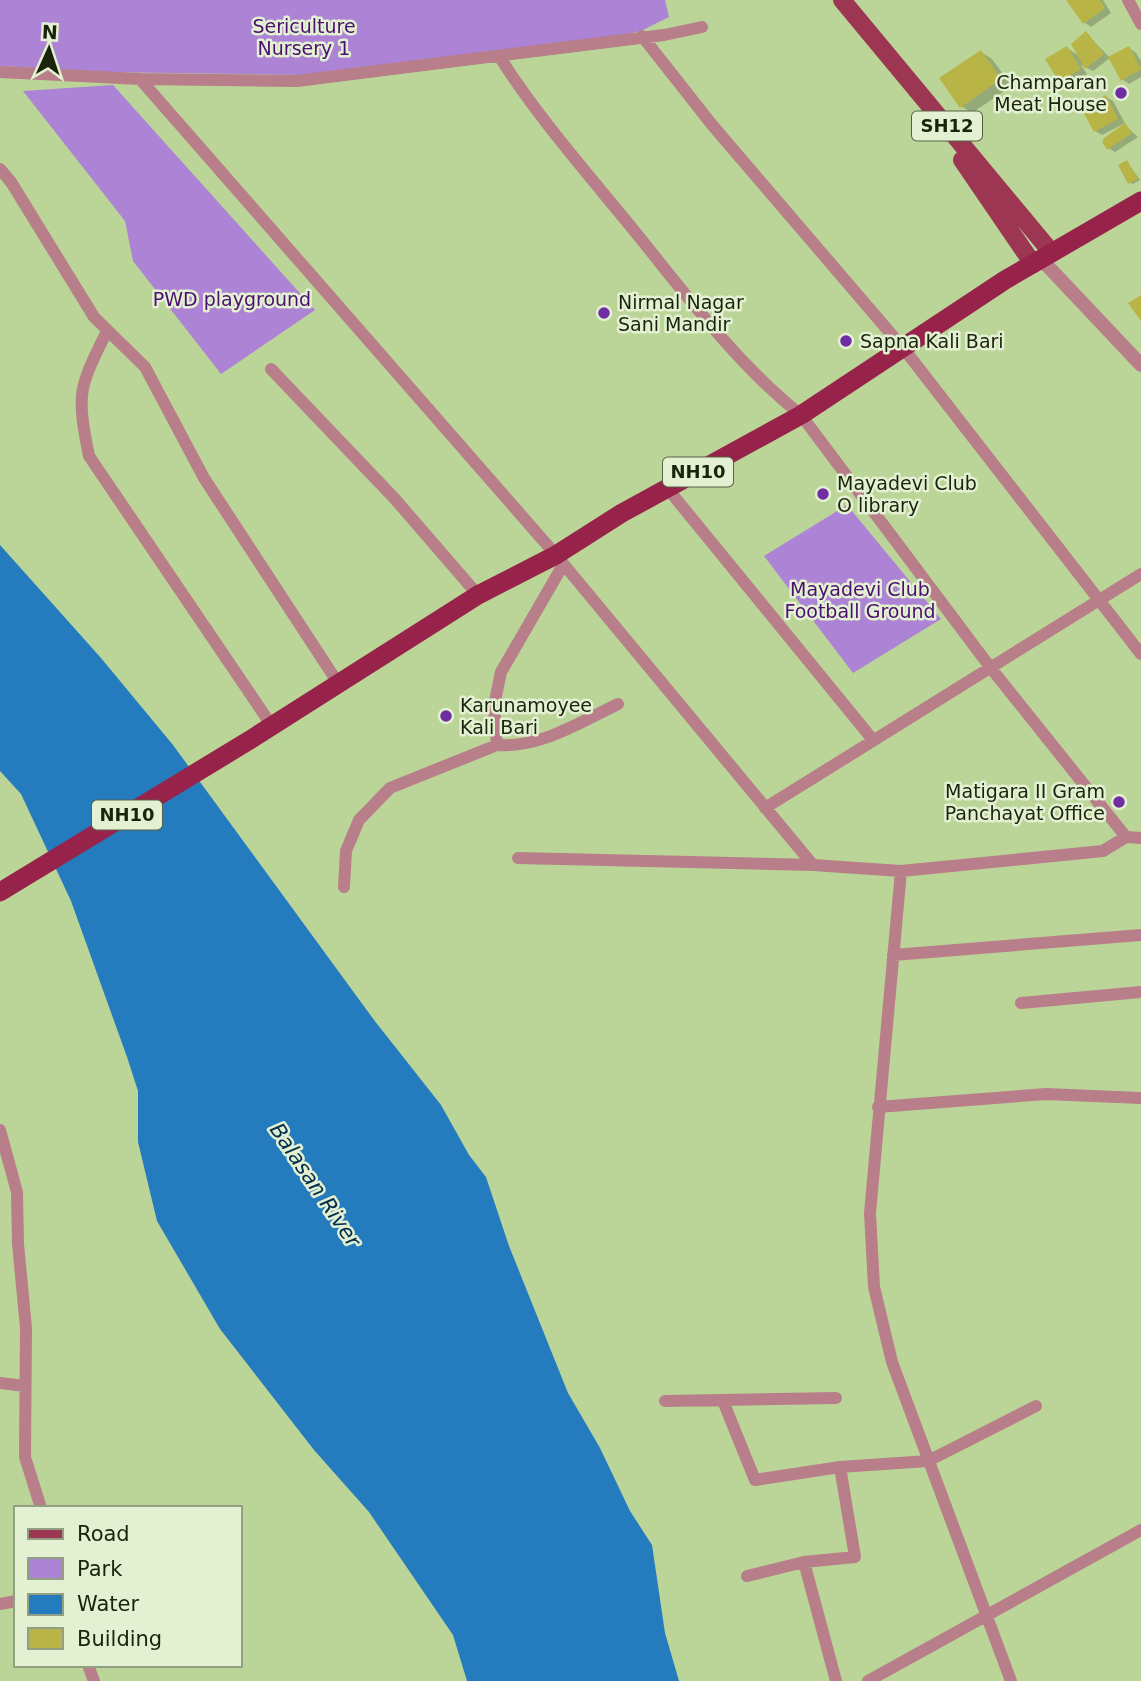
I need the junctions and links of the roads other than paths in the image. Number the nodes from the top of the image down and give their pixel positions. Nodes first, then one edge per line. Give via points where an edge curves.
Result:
1 (842, 0) edge
2 (1128, 0) edge
3 (1141, 24) edge
4 (702, 27) dead end
5 (642, 36) junction
6 (499, 56) junction
7 (0, 72) edge
8 (140, 79) junction
9 (920, 94) junction
10 (0, 169) edge
11 (1141, 201) edge
12 (1010, 234) junction
13 (1042, 259) junction
14 (1005, 280) junction
15 (107, 331) junction
16 (904, 349) junction
17 (1141, 365) edge
18 (271, 369) dead end
19 (801, 415) junction
20 (668, 489) junction
21 (559, 560) junction
22 (1141, 574) edge
23 (478, 595) junction
24 (1097, 600) junction
25 (1141, 654) edge
26 (990, 667) junction
27 (338, 683) junction
28 (618, 704) dead end
29 (272, 726) junction
30 (873, 740) junction
31 (497, 745) junction
32 (765, 808) junction
33 (1126, 837) junction
34 (1141, 838) edge
35 (518, 858) dead end
36 (813, 865) junction
37 (901, 871) junction
38 (344, 887) dead end
39 (0, 892) edge
40 (1141, 935) edge
41 (893, 955) junction
42 (1141, 992) edge
43 (1021, 1003) dead end
44 (1141, 1098) edge
45 (878, 1107) junction
46 (0, 1130) edge
47 (0, 1383) edge
48 (25, 1386) junction
49 (836, 1398) dead end
50 (664, 1401) dead end
51 (723, 1401) junction
52 (1036, 1406) dead end
53 (928, 1461) junction
54 (841, 1467) junction
55 (40, 1506) edge
56 (1141, 1530) edge
57 (804, 1562) junction
58 (747, 1576) dead end
59 (986, 1616) junction
60 (836, 1681) edge
61 (868, 1681) edge
62 (1011, 1681) edge

1 - 9 main road, SH12
2 - 3 street
4 - 5 street
5 - 6 street
5 - 16 street
6 - 8 street via 298,81
6 - 19 street via 573,157 720,337 773,393
7 - 8 street
8 - 21 street
9 - 12 main road, SH12
9 - 13 main road, SH12
10 - 15 street
11 - 13 highway, NH10
12 - 13 main road, SH12
12 - 14 main road via 1013,254
13 - 14 highway, NH10
13 - 17 street
14 - 16 highway, NH10
15 - 27 street via 145,367 204,478
15 - 29 street via 83,381 79,409 89,456
16 - 19 highway, NH10
16 - 24 street
18 - 23 street via 395,499
19 - 20 highway, NH10
19 - 26 street
20 - 21 highway, NH10
20 - 30 street
21 - 23 highway, NH10
21 - 31 street via 500,672 494,706
21 - 32 street
22 - 24 street
23 - 27 highway, NH10
24 - 25 street
24 - 26 street
26 - 30 street
26 - 33 street
27 - 29 highway, NH10
28 - 31 street via 554,735
29 - 39 highway, NH10
30 - 32 street
31 - 38 street via 390,788 359,820 346,851
32 - 36 street
33 - 34 street
33 - 37 street via 1103,851
35 - 36 street
36 - 37 street
37 - 41 street
40 - 41 street
41 - 45 street
42 - 43 street
44 - 45 street via 1046,1094
45 - 53 street via 870,1213 874,1287 892,1362
46 - 48 street via 17,1192
47 - 48 street
48 - 55 street via 25,1457
49 - 51 street
50 - 51 street
51 - 54 street via 755,1480
52 - 53 street
53 - 54 street
53 - 59 street
54 - 57 street via 855,1557
56 - 59 street
57 - 58 street
57 - 60 street
59 - 61 street
59 - 62 street

